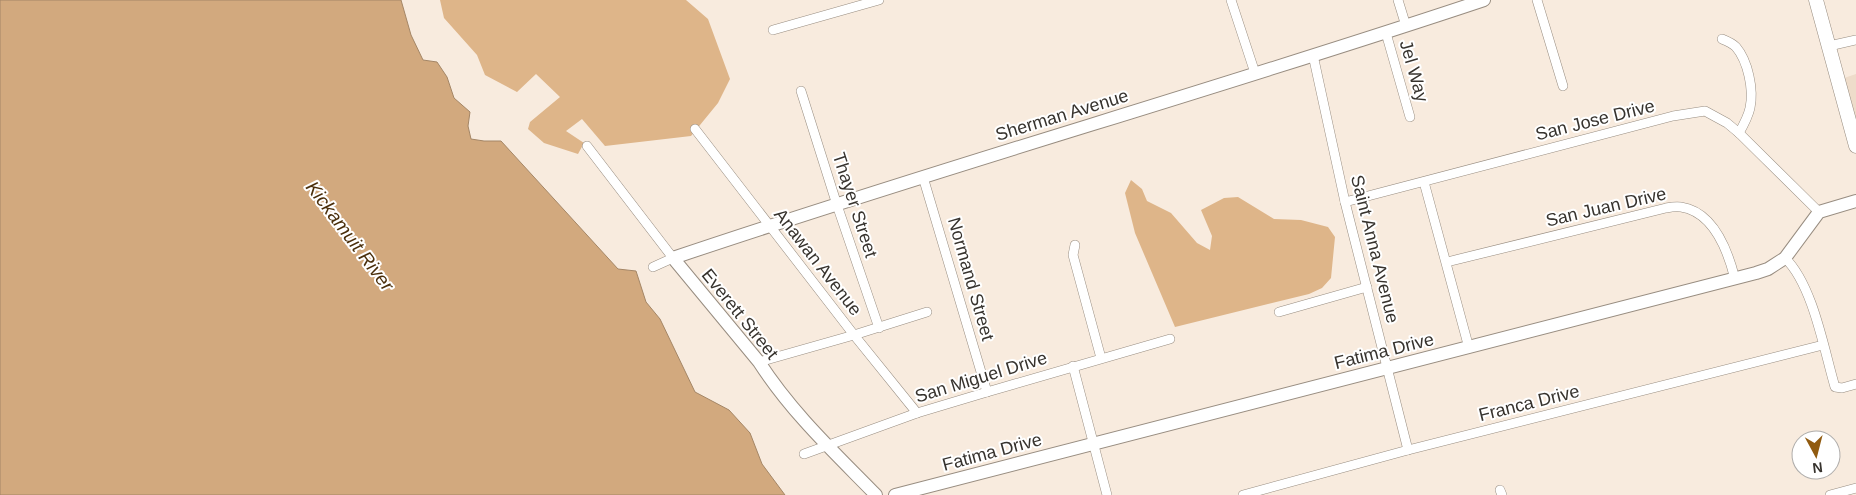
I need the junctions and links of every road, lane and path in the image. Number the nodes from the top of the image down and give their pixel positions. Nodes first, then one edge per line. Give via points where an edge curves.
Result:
1 (880, 0) edge
2 (1231, 0) edge
3 (1398, 0) edge
4 (1484, 0) edge
5 (1537, 0) edge
6 (1816, 0) edge
7 (1406, 26) junction
8 (773, 30) dead end
9 (1386, 33) junction
10 (1722, 39) dead end
11 (1856, 40) edge
12 (1829, 46) junction
13 (1313, 55) junction
14 (1255, 73) junction
15 (1563, 86) dead end
16 (801, 91) dead end
17 (1410, 117) dead end
18 (695, 129) dead end
19 (1739, 134) junction
20 (587, 146) dead end
21 (1856, 146) edge
22 (923, 176) junction
23 (1424, 182) junction
24 (1856, 201) edge
25 (1345, 202) junction
26 (837, 205) junction
27 (1819, 212) junction
28 (769, 225) junction
29 (1075, 245) dead end
30 (673, 258) junction
31 (1785, 258) junction
32 (1447, 262) junction
33 (653, 267) dead end
34 (1735, 278) junction
35 (1367, 287) junction
36 (927, 312) dead end
37 (1279, 312) dead end
38 (879, 328) junction
39 (854, 336) junction
40 (1170, 339) dead end
41 (1823, 345) junction
42 (1469, 348) junction
43 (1101, 358) junction
44 (759, 362) junction
45 (1073, 366) junction
46 (1387, 368) junction
47 (1856, 384) edge
48 (987, 392) junction
49 (917, 414) junction
50 (1093, 444) junction
51 (826, 445) junction
52 (1408, 450) junction
53 (804, 454) dead end
54 (1856, 488) edge
55 (876, 495) edge
56 (896, 495) edge
57 (1107, 495) edge
58 (1243, 495) edge
59 (1830, 495) edge

1 - 8 street
2 - 14 street
3 - 7 street
4 - 7 street, Sherman Avenue
5 - 15 street
6 - 12 main road
7 - 9 street, Sherman Avenue
9 - 13 street, Sherman Avenue
9 - 17 street, Jel Way
10 - 19 street via 1735,46 1748,76 1750,108
11 - 12 street
12 - 21 main road
13 - 14 street, Sherman Avenue
13 - 25 street, Saint Anna Avenue
14 - 22 street, Sherman Avenue
16 - 26 street, Thayer Street
18 - 28 street, Anawan Avenue
19 - 23 street, San Jose Drive via 1705,111
19 - 27 street, San Jose Drive
20 - 30 street, Everett Street
22 - 26 street, Sherman Avenue
22 - 48 street, Normand Street
23 - 25 street, San Jose Drive
23 - 32 street
24 - 27 street
25 - 35 street, Saint Anna Avenue
26 - 28 street, Sherman Avenue
26 - 38 street, Thayer Street
27 - 31 street, Fatima Drive
28 - 30 street, Sherman Avenue
28 - 39 street, Anawan Avenue
29 - 43 street via 1073,255
30 - 33 street, Sherman Avenue
30 - 44 street, Everett Street
31 - 34 street, Fatima Drive via 1768,269
31 - 41 street via 1808,296
32 - 34 street, San Juan Drive via 1680,206 1698,214 1716,232 1729,255
32 - 42 street
34 - 42 street, Fatima Drive
35 - 37 street
35 - 46 street, Saint Anna Avenue
36 - 38 street
38 - 39 street
39 - 44 street
39 - 49 street, Anawan Avenue
40 - 43 street, San Miguel Drive
41 - 47 street via 1835,387
41 - 52 street, Franca Drive
42 - 46 street, Fatima Drive
43 - 45 street, San Miguel Drive
44 - 51 street, Everett Street via 812,432
45 - 48 street, San Miguel Drive
45 - 50 street
46 - 50 street, Fatima Drive
46 - 52 street, Saint Anna Avenue
48 - 49 street, San Miguel Drive
49 - 51 street, San Miguel Drive
50 - 56 street, Fatima Drive
50 - 57 street
51 - 53 street, San Miguel Drive
51 - 55 street, Everett Street
52 - 58 street, Franca Drive
54 - 59 street

